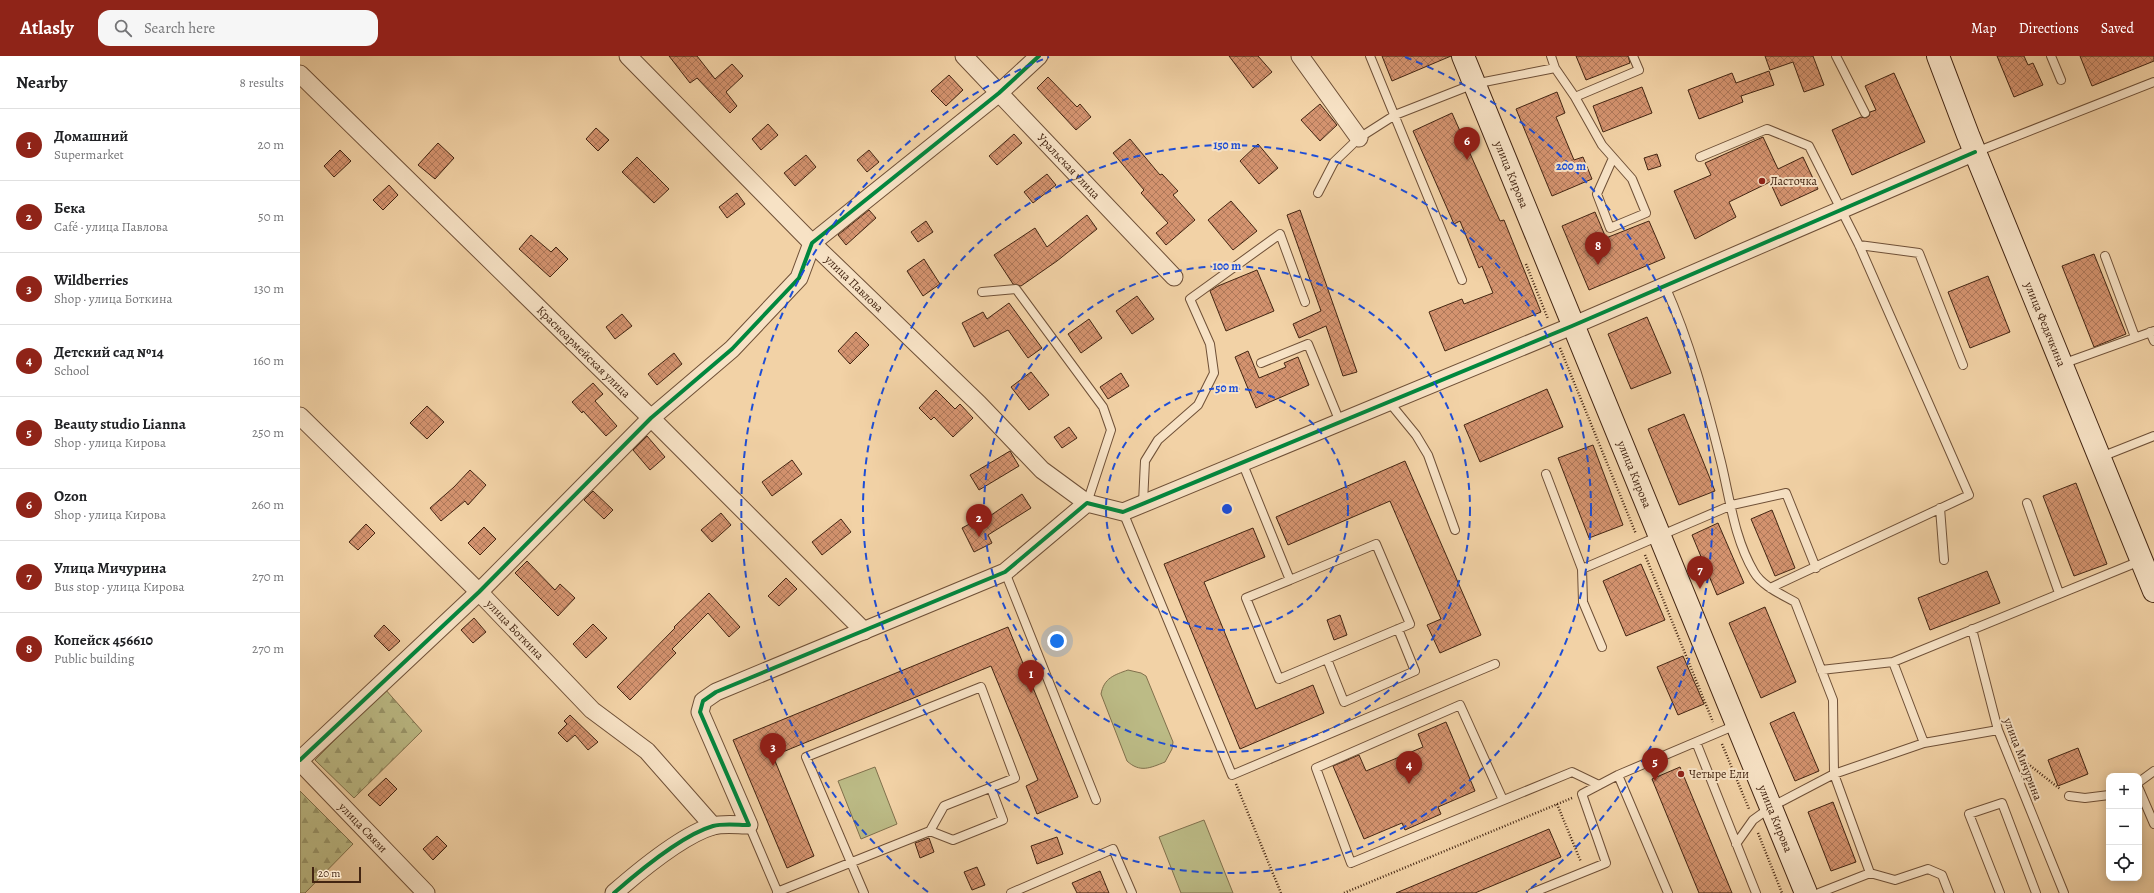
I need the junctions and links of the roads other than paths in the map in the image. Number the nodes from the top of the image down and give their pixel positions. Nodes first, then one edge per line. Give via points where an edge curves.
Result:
1 (628, 56) edge
2 (964, 56) edge
3 (1039, 56) edge
4 (1300, 56) edge
5 (1370, 56) edge
6 (1463, 56) edge
7 (1550, 56) edge
8 (1634, 56) edge
9 (1836, 56) edge
10 (1938, 56) edge
11 (2051, 56) edge
12 (1555, 68) junction
13 (300, 74) edge
14 (2061, 80) dead end
15 (2154, 82) edge
16 (1474, 84) junction
17 (999, 93) junction
18 (1575, 97) junction
19 (1865, 114) dead end
20 (1396, 115) junction
21 (1359, 138) junction
22 (1975, 152) junction
23 (1700, 157) dead end
24 (1614, 158) junction
25 (1318, 193) dead end
26 (1842, 209) junction
27 (812, 243) junction
28 (1859, 245) junction
29 (2106, 256) dead end
30 (1174, 277) dead end
31 (1462, 280) dead end
32 (1665, 286) junction
33 (982, 292) dead end
34 (1305, 302) dead end
35 (1563, 330) junction
36 (2152, 331) edge
37 (2135, 337) junction
38 (2154, 341) edge
39 (1261, 363) dead end
40 (1963, 364) dead end
41 (2061, 364) junction
42 (1389, 402) junction
43 (300, 416) edge
44 (651, 418) junction
45 (1340, 422) junction
46 (2154, 436) edge
47 (2100, 458) junction
48 (1242, 462) junction
49 (1546, 474) dead end
50 (1143, 503) junction
51 (2027, 503) dead end
52 (1087, 504) junction
53 (1732, 505) junction
54 (1940, 508) junction
55 (1123, 512) junction
56 (1455, 530) dead end
57 (1650, 541) junction
58 (1944, 560) dead end
59 (2141, 560) junction
60 (1816, 568) junction
61 (1582, 569) junction
62 (1005, 572) junction
63 (1290, 580) junction
64 (1770, 588) junction
65 (2154, 591) edge
66 (479, 592) junction
67 (2059, 593) junction
68 (1398, 629) junction
69 (1972, 629) junction
70 (864, 631) junction
71 (1602, 647) dead end
72 (1327, 659) junction
73 (1893, 662) junction
74 (1495, 664) dead end
75 (1821, 670) junction
76 (1737, 724) junction
77 (1998, 730) junction
78 (1696, 742) junction
79 (1924, 744) junction
80 (300, 761) edge
81 (2154, 771) edge
82 (1834, 774) junction
83 (1618, 775) junction
84 (2142, 780) edge
85 (1599, 785) junction
86 (991, 788) junction
87 (2106, 795) edge
88 (2069, 796) road end
89 (2142, 796) edge
90 (1096, 800) dead end
91 (1503, 800) junction
92 (1771, 807) junction
93 (749, 824) junction
94 (2154, 824) edge
95 (713, 826) junction
96 (930, 832) junction
97 (1736, 844) junction
98 (852, 862) junction
99 (1870, 873) junction
100 (778, 892) edge
101 (426, 893) edge
102 (614, 893) edge
103 (864, 893) edge
104 (1011, 893) edge
105 (1132, 893) edge
106 (1532, 893) edge
107 (1668, 893) edge
108 (1756, 893) edge
109 (1806, 893) edge
110 (1819, 893) edge
111 (1949, 893) edge
112 (2000, 893) edge
113 (2036, 893) edge
114 (2064, 893) edge

1 - 27 street, улица Павлова
2 - 17 street, Уральская улица
3 - 17 street
4 - 21 street
5 - 20 lane
6 - 16 main road, улица Кирова
7 - 12 lane
8 - 18 lane via 1639,70
9 - 19 lane
10 - 22 main road, улица Федячкина
11 - 14 lane
12 - 16 lane
12 - 18 lane
13 - 44 street, Красноармейская улица
15 - 22 lane
16 - 20 lane
16 - 35 main road, улица Кирова
17 - 27 street
17 - 30 street, Уральская улица
18 - 24 lane via 1602,145
20 - 21 lane
20 - 31 lane
21 - 25 lane via 1334,162
22 - 26 street
22 - 41 main road, улица Федячкина
23 - 26 lane via 1767,129 1809,146
24 - 24 lane via 1632,179 1646,213 1610,228 1597,194
26 - 28 lane
26 - 32 street
27 - 44 street via 799,278 732,349
27 - 52 street, улица Павлова via 978,403 1042,470
28 - 40 lane via 1918,253
28 - 54 lane via 1969,495
29 - 37 lane
32 - 35 street
32 - 53 lane via 1679,316 1711,420
33 - 52 lane via 1016,289 1103,406 1111,430
34 - 50 lane via 1280,234 1190,299 1210,344 1214,373 1198,405 1158,440 1145,461
35 - 42 street
35 - 57 main road, улица Кирова
36 - 37 lane
36 - 38 lane
37 - 41 lane
39 - 45 lane via 1308,344
41 - 47 main road, улица Федячкина
42 - 45 street
42 - 56 lane via 1416,435 1428,455
43 - 66 street, улица Боткина
44 - 66 street
44 - 70 street, Красноармейская улица
45 - 48 street
46 - 47 lane
47 - 59 main road, улица Федячкина
48 - 50 street
48 - 63 lane
49 - 61 lane
50 - 55 street
51 - 67 lane
52 - 55 street
52 - 62 street
53 - 57 lane
53 - 60 lane via 1786,493
53 - 64 lane via 1734,526 1754,573
54 - 58 lane
54 - 60 lane
55 - 74 lane via 1232,775
57 - 61 lane
57 - 76 main road, улица Кирова
59 - 65 main road, улица Федячкина
59 - 67 lane
60 - 64 lane
61 - 71 lane via 1583,602
62 - 70 street
62 - 90 lane
63 - 68 lane via 1376,544 1410,624
63 - 72 lane via 1246,598 1279,679
64 - 75 lane via 1795,602
66 - 80 street
66 - 95 street, улица Боткина via 592,710 647,751
67 - 69 lane
68 - 72 lane
68 - 72 lane via 1415,671 1344,702
69 - 73 lane
69 - 77 lane, улица Мичурина
70 - 93 street via 716,692 703,701 700,712
73 - 75 lane
73 - 79 lane
75 - 82 lane via 1833,700
76 - 78 lane
76 - 92 main road, улица Кирова
77 - 79 lane
77 - 114 lane, улица Мичурина
78 - 83 lane
78 - 97 lane
79 - 82 lane
80 - 101 street, улица Связи
81 - 84 lane
82 - 92 lane
82 - 99 lane
83 - 85 lane
83 - 107 lane
85 - 91 lane via 1572,772
85 - 106 lane via 1582,794 1606,863
86 - 96 lane via 944,806
86 - 96 lane via 1003,820 953,840
86 - 98 lane via 1015,778 981,687 806,757
87 - 88 lane via 2085,798
89 - 94 lane
91 - 91 lane via 1351,863 1316,768 1460,705
92 - 97 lane via 1753,820
92 - 109 main road, улица Кирова
93 - 95 street
93 - 100 lane
95 - 102 street via 684,840
96 - 98 lane
97 - 108 lane
98 - 100 lane
98 - 103 lane
99 - 110 lane
99 - 111 lane via 1895,880 1928,869 1942,875
104 - 105 lane via 1114,849
112 - 113 lane via 1969,814 2002,803

